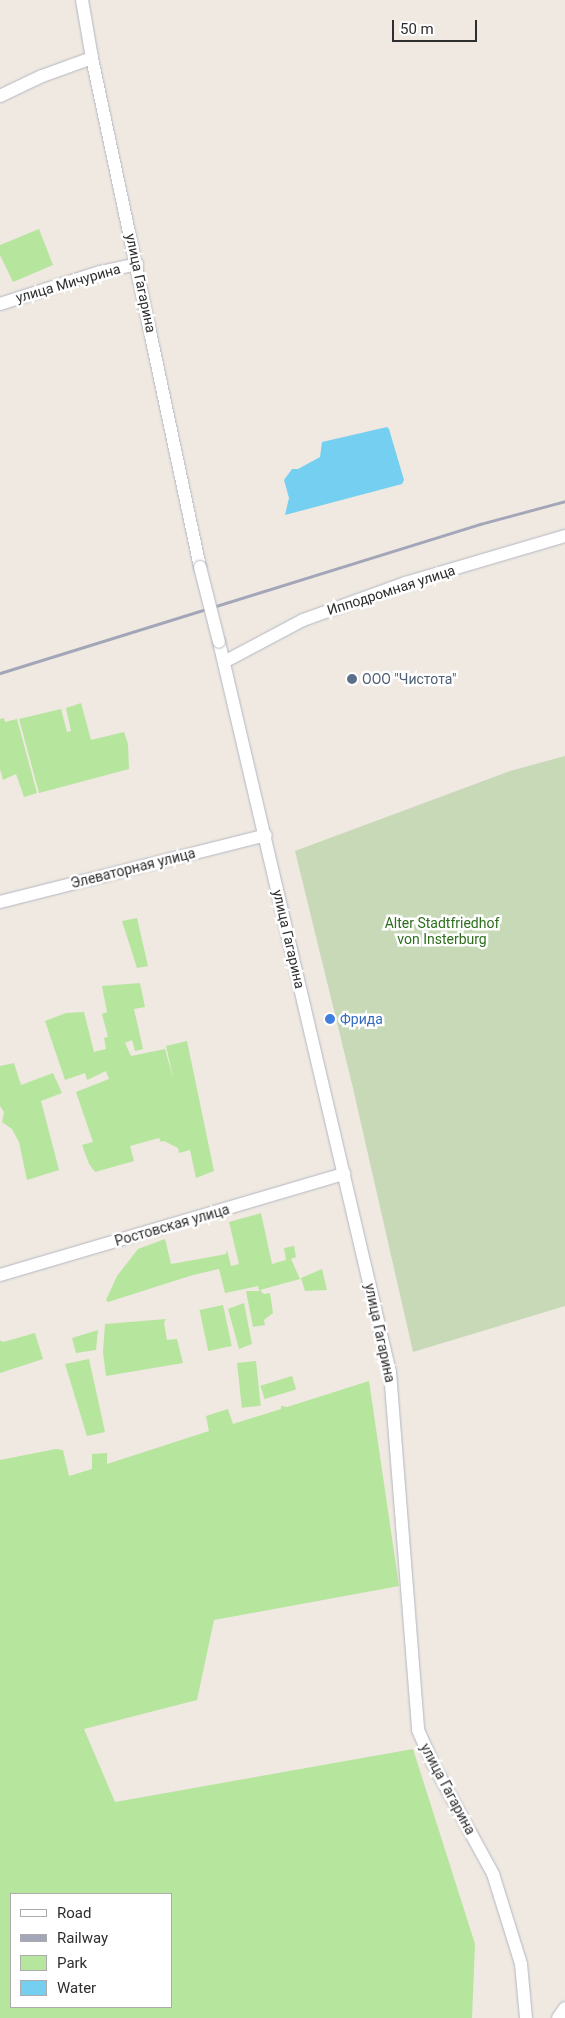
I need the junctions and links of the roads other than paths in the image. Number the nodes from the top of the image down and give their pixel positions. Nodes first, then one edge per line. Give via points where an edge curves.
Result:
1 (82, 0) edge
2 (92, 58) junction
3 (0, 96) edge
4 (137, 264) junction
5 (0, 304) edge
6 (565, 536) edge
7 (224, 662) junction
8 (266, 835) junction
9 (0, 902) edge
10 (344, 1174) junction
11 (0, 1275) edge
12 (565, 2008) edge
13 (526, 2018) edge
14 (558, 2018) edge

1 - 2 street, улица Гагарина
2 - 3 street
2 - 4 street, улица Гагарина
4 - 5 street, улица Мичурина via 100,272
4 - 7 street, улица Гагарина, bridge via 200,567
6 - 7 street, Ипподромная улица via 405,583 303,620
7 - 8 street, улица Гагарина
8 - 9 street, Элеваторная улица
8 - 10 street, улица Гагарина
10 - 11 street, Ростовская улица
10 - 13 street, улица Гагарина via 390,1372 418,1730 493,1874 521,1964
12 - 14 street

